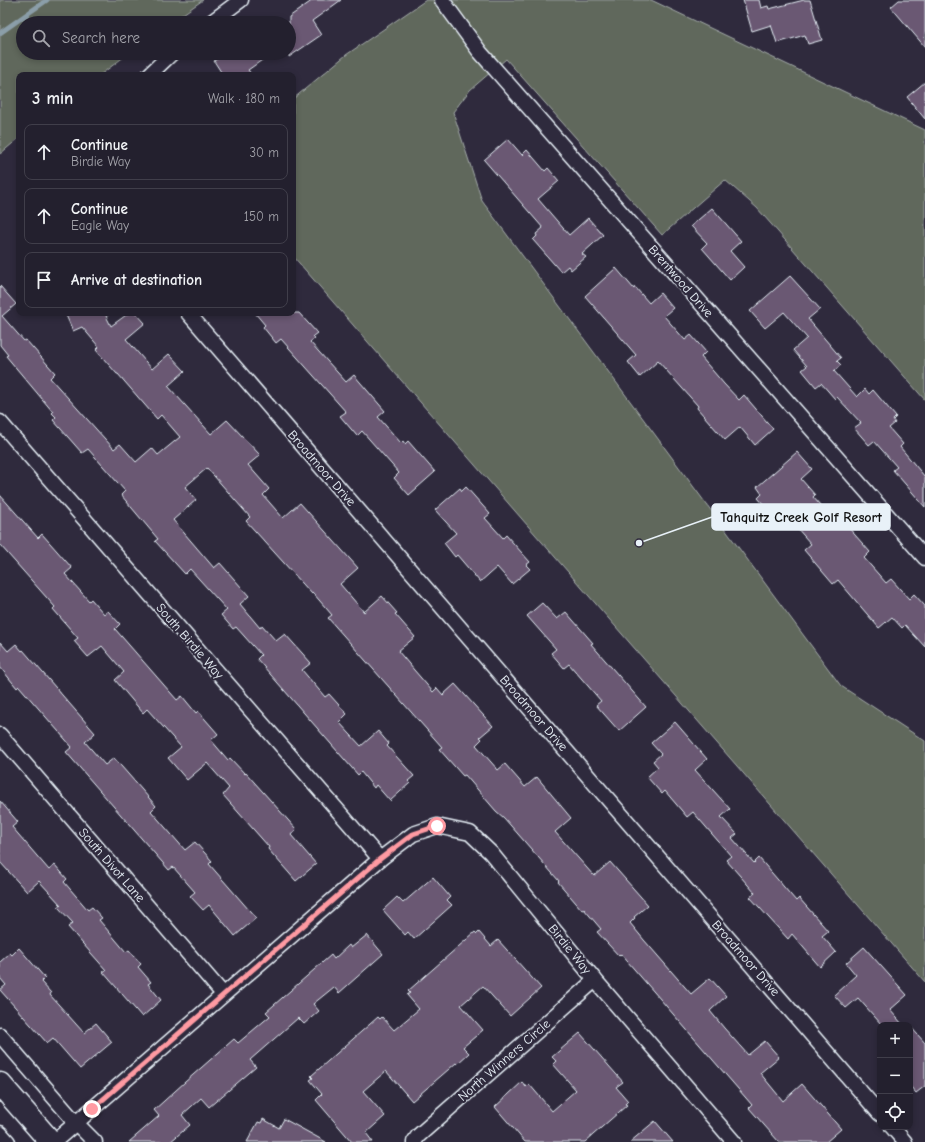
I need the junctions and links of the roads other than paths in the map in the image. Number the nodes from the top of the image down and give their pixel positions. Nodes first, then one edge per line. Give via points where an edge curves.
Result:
1 (241, 0) edge
2 (442, 0) edge
3 (219, 16) edge
4 (165, 60) edge
5 (152, 72) edge
6 (191, 316) edge
7 (0, 422) edge
8 (925, 558) edge
9 (0, 735) edge
10 (380, 859) junction
11 (595, 980) junction
12 (223, 994) junction
13 (0, 1034) edge
14 (0, 1084) edge
15 (877, 1111) edge
16 (76, 1123) junction
17 (894, 1130) edge
18 (0, 1133) edge
19 (8, 1142) edge
20 (51, 1142) edge
21 (54, 1142) edge
22 (95, 1142) edge
23 (414, 1142) edge
24 (734, 1142) edge
25 (904, 1142) edge

1 - 3 street
2 - 8 street, Brentwood Drive via 480,52
4 - 5 street
6 - 15 street, Broadmoor Drive
7 - 10 street, South Birdie Way
9 - 12 street, South Divot Lane
10 - 11 street, Birdie Way via 413,834 437,826 470,833 491,853
10 - 12 street, Birdie Way
11 - 23 street, North Winners Circle via 423,1131
11 - 24 street, Birdie Way
12 - 16 street, Birdie Way
13 - 16 street
14 - 20 main road
16 - 21 street, Birdie Way
16 - 22 street
17 - 25 street
18 - 19 street

